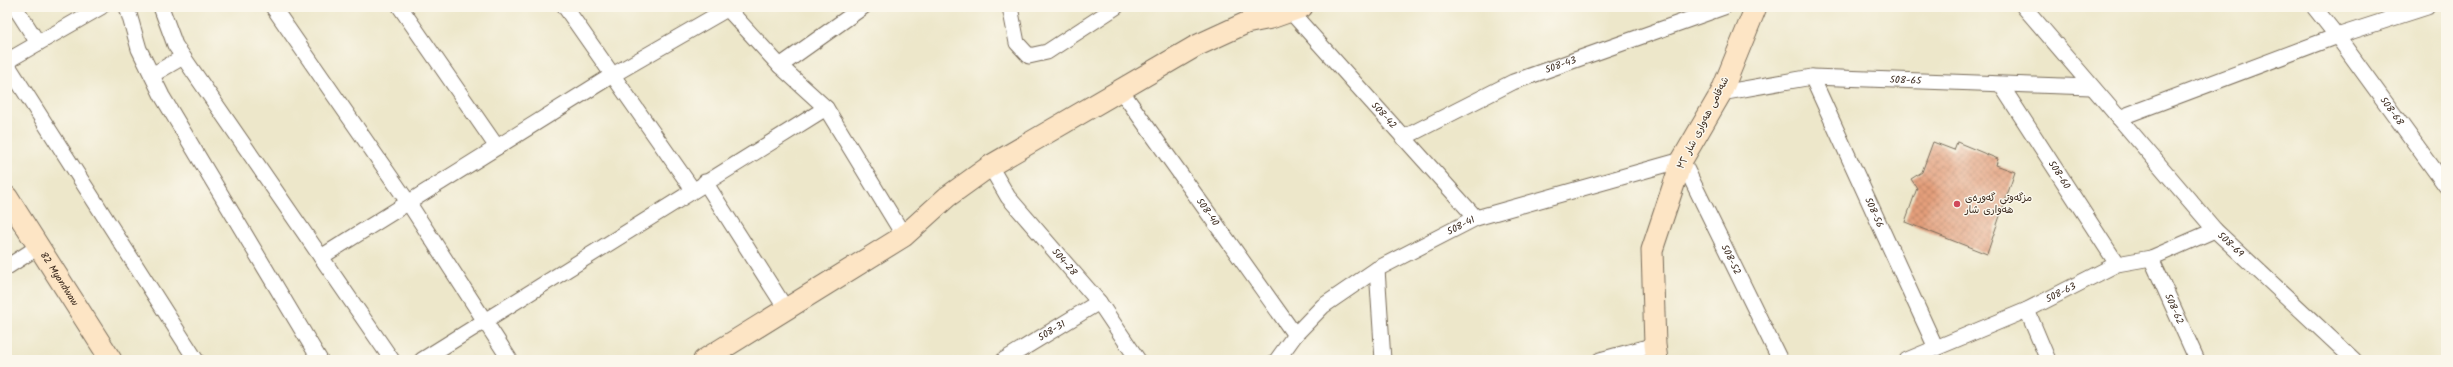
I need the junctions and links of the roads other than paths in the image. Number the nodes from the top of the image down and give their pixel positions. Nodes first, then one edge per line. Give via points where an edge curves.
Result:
1 (15, 7) edge
2 (101, 7) edge
3 (127, 7) edge
4 (273, 7) edge
5 (400, 7) edge
6 (565, 7) edge
7 (863, 7) edge
8 (1010, 7) edge
9 (1116, 7) edge
10 (1724, 7) edge
11 (1756, 7) edge
12 (2024, 7) edge
13 (2314, 7) edge
14 (2427, 7) edge
15 (164, 8) edge
16 (727, 8) edge
17 (1297, 9) edge
18 (2337, 36) junction
19 (38, 43) junction
20 (183, 57) junction
21 (7, 62) edge
22 (780, 66) junction
23 (152, 75) junction
24 (611, 76) junction
25 (1812, 77) junction
26 (2001, 85) junction
27 (2091, 87) junction
28 (1120, 89) junction
29 (1721, 92) junction
30 (826, 108) junction
31 (2119, 118) junction
32 (1403, 138) junction
33 (497, 148) junction
34 (1682, 160) junction
35 (990, 166) junction
36 (699, 186) junction
37 (2446, 186) edge
38 (7, 197) edge
39 (408, 202) junction
40 (1476, 218) junction
41 (2215, 230) junction
42 (904, 236) junction
43 (38, 247) junction
44 (321, 257) junction
45 (2151, 258) junction
46 (2117, 264) junction
47 (7, 267) edge
48 (1377, 269) junction
49 (1099, 302) junction
50 (786, 309) junction
51 (2026, 310) junction
52 (483, 320) junction
53 (1295, 335) junction
54 (1936, 348) junction
55 (1656, 352) edge
56 (111, 360) edge
57 (196, 360) edge
58 (320, 360) edge
59 (392, 360) edge
60 (422, 360) edge
61 (510, 360) edge
62 (704, 360) edge
63 (1004, 360) edge
64 (1138, 360) edge
65 (1277, 360) edge
66 (1382, 360) edge
67 (1600, 360) edge
68 (1780, 360) edge
69 (1907, 360) edge
70 (2048, 360) edge
71 (2197, 360) edge
72 (2354, 360) edge

1 - 19 street
2 - 19 street
3 - 23 street via 139,49
4 - 39 street
5 - 33 street
6 - 24 street
7 - 22 street
8 - 9 street via 1017,43 1029,56 1047,52
10 - 32 street, 508-43 via 1513,82
11 - 29 street, شەقامی هەواری شار ٣٢
12 - 27 street, 508-69
13 - 18 street, 508-68
14 - 18 street
15 - 20 street via 175,44
16 - 22 street
16 - 24 street
17 - 28 street via 1234,27
17 - 32 street, 508-42
18 - 31 street
18 - 37 street, 508-68
19 - 21 street
20 - 23 street
20 - 44 street
21 - 57 street
22 - 30 street
23 - 58 street
24 - 33 street
24 - 36 street
25 - 26 street, 508-65
25 - 29 street, 508-65
25 - 54 street, 508-56
26 - 27 street, 508-65
26 - 46 street, 508-60
27 - 31 street, 508-69
28 - 35 street
28 - 53 street, 508-40
29 - 34 street, شەقامی هەواری شار ٣٢
30 - 36 street
30 - 42 street
31 - 41 street, 508-69
32 - 40 street, 508-42
33 - 39 street
34 - 40 street, 508-41
34 - 55 street, شەقامی هەواری شار ٣٢ via 1652,250
34 - 68 street, 508-52
35 - 42 street via 947,197
35 - 49 street, 504-28 via 1008,197
36 - 50 street
36 - 52 street
38 - 43 street, 82 Myandwaw
39 - 44 street
39 - 52 street
40 - 48 street, 508-41
41 - 45 street, 508-63
41 - 72 street, 508-69
42 - 50 street
43 - 47 street
43 - 56 street, 82 Myandwaw
44 - 59 street
45 - 46 street, 508-63
45 - 71 street, 508-62
46 - 51 street, 508-63
48 - 53 street, 508-41 via 1324,306
48 - 66 street
49 - 63 street, 508-31
49 - 64 street, 504-28
50 - 62 street
51 - 54 street, 508-63
51 - 70 street
52 - 60 street
52 - 61 street
53 - 65 street, 508-41
54 - 69 street, 508-63
55 - 67 street

